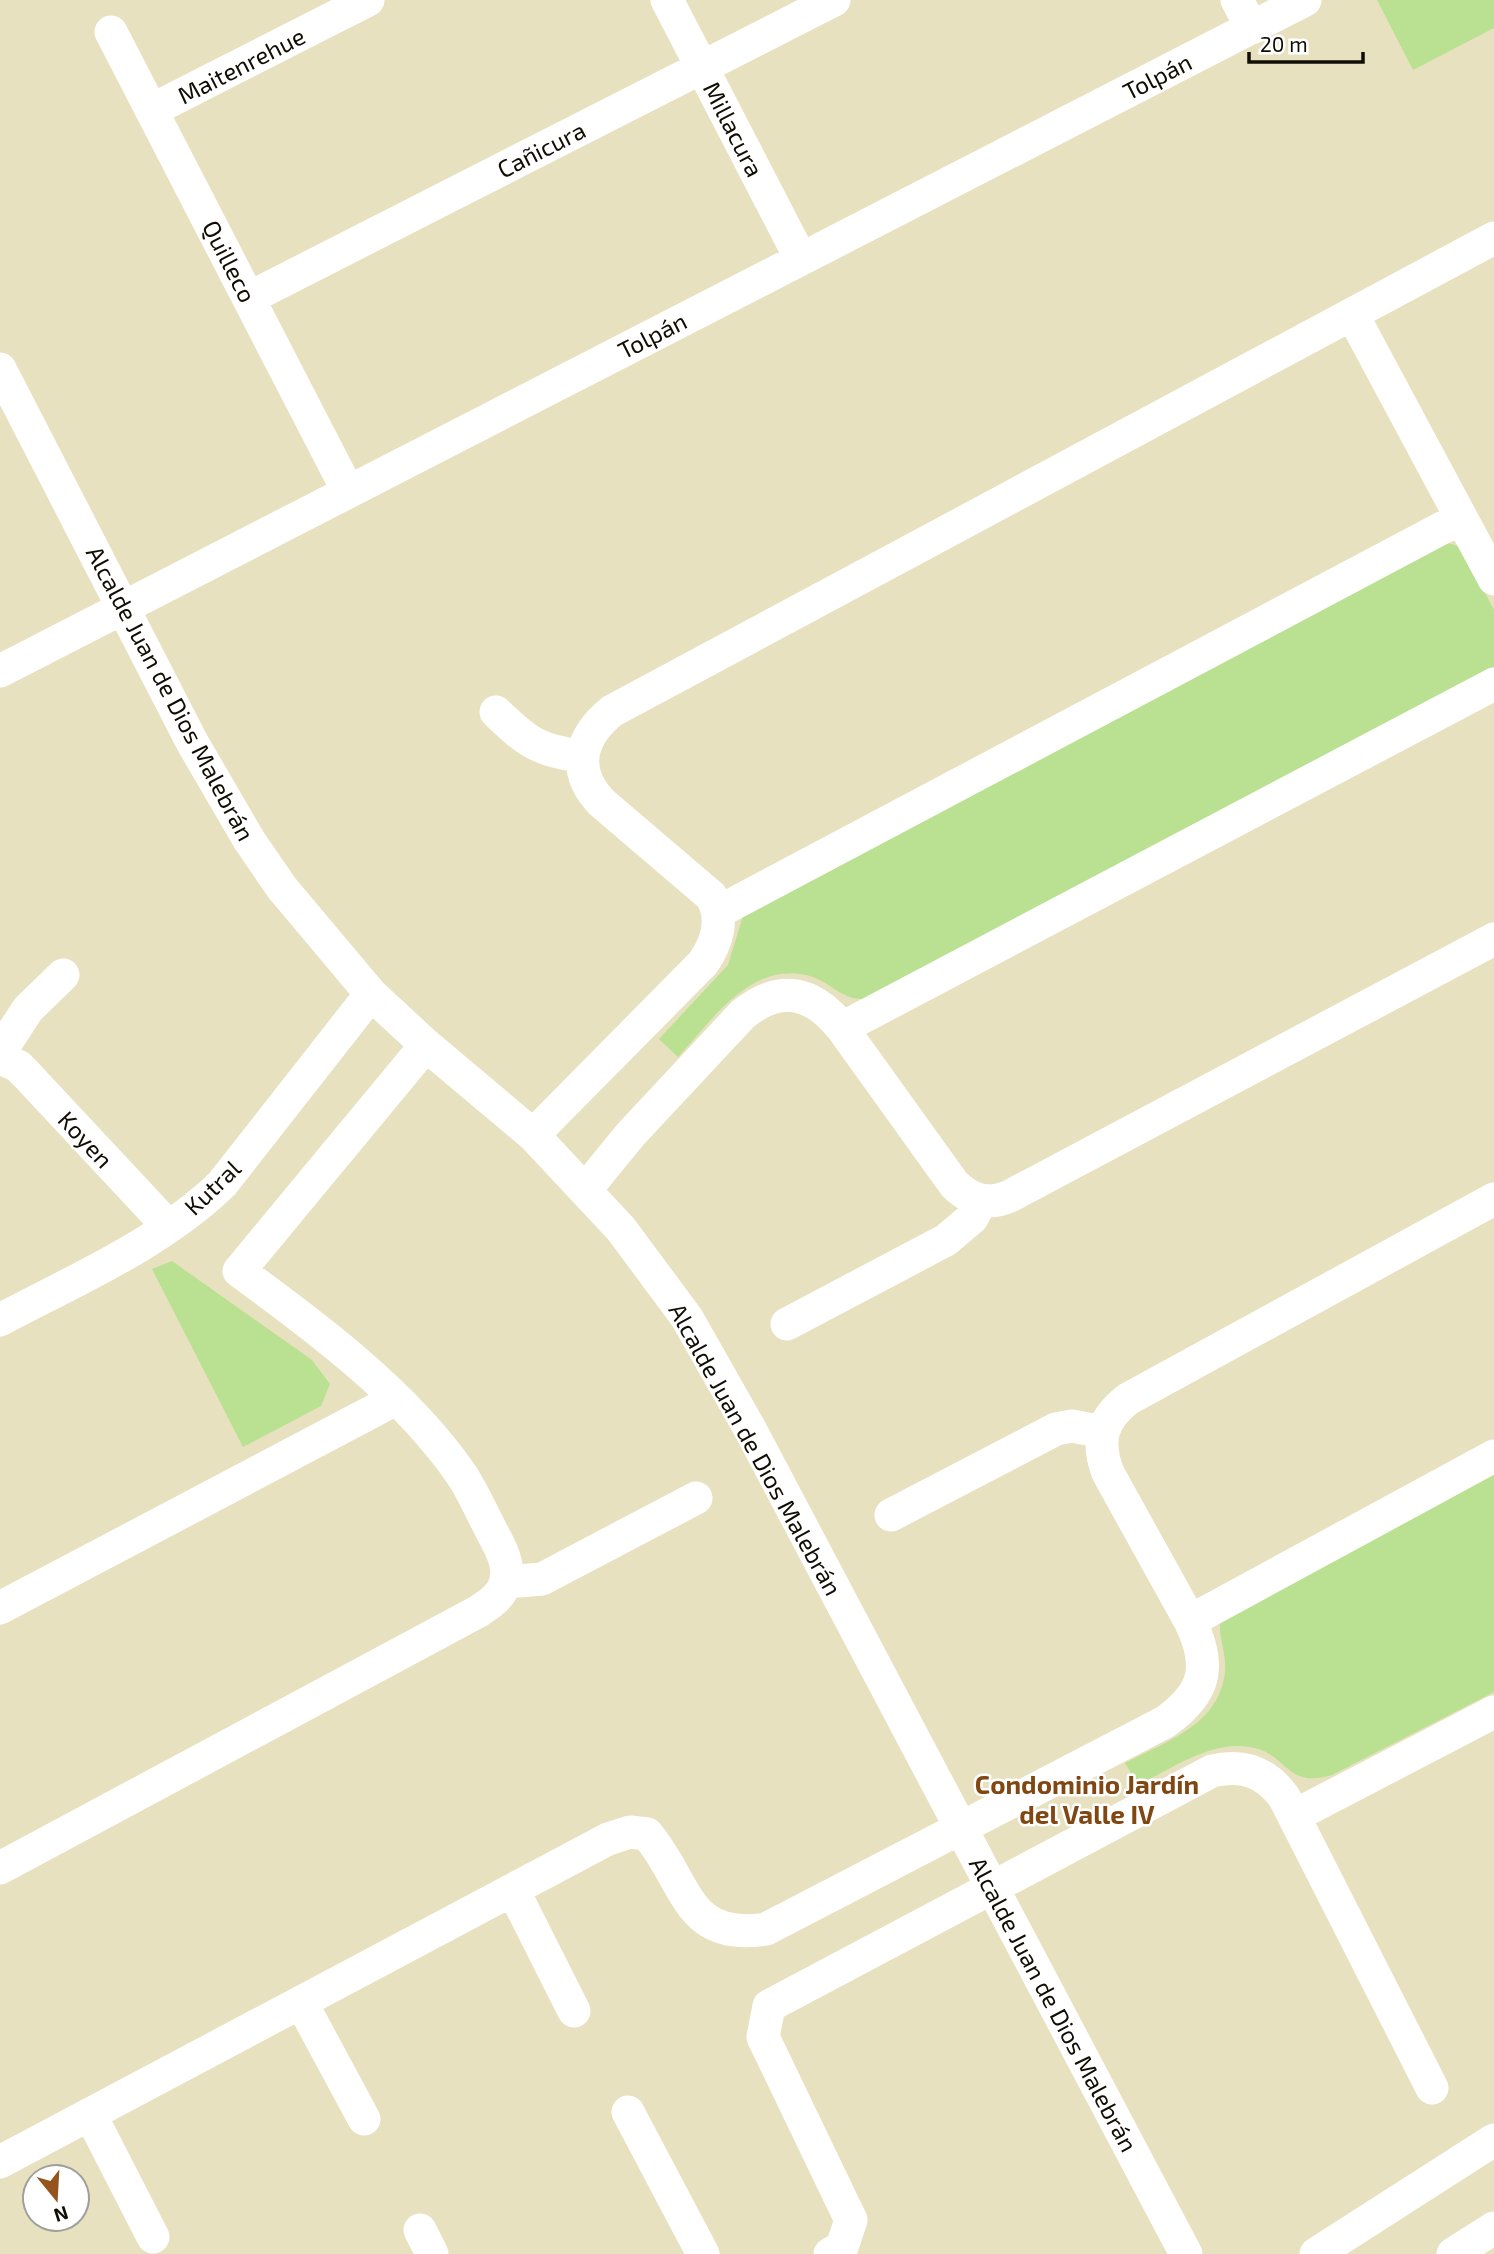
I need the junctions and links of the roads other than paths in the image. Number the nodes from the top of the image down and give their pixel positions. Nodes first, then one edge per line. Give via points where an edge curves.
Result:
1 (368, 0) edge
2 (667, 0) edge
3 (834, 0) edge
4 (1306, 0) edge
5 (1245, 14) edge
6 (111, 32) dead end
7 (702, 67) junction
8 (152, 110) junction
9 (1494, 238) edge
10 (801, 259) junction
11 (248, 298) junction
12 (1352, 314) junction
13 (0, 369) edge
14 (348, 491) junction
15 (1461, 518) junction
16 (1494, 579) edge
17 (122, 608) junction
18 (0, 671) edge
19 (1494, 684) edge
20 (496, 712) dead end
21 (583, 757) junction
22 (718, 912) junction
23 (1494, 939) edge
24 (62, 975) dead end
25 (372, 994) junction
26 (842, 1028) junction
27 (426, 1045) junction
28 (0, 1052) edge
29 (0, 1058) edge
30 (533, 1135) junction
31 (586, 1189) junction
32 (1494, 1199) edge
33 (981, 1201) junction
34 (168, 1226) junction
35 (0, 1320) edge
36 (787, 1324) dead end
37 (396, 1399) junction
38 (1103, 1432) junction
39 (1494, 1456) edge
40 (696, 1498) dead end
41 (891, 1516) dead end
42 (506, 1582) junction
43 (0, 1608) edge
44 (1190, 1621) junction
45 (1493, 1714) edge
46 (1294, 1816) junction
47 (961, 1827) junction
48 (0, 1868) edge
49 (992, 1888) junction
50 (513, 1889) junction
51 (301, 2002) junction
52 (574, 2011) dead end
53 (1432, 2088) dead end
54 (628, 2112) dead end
55 (89, 2115) junction
56 (365, 2119) dead end
57 (1494, 2140) edge
58 (0, 2162) edge
59 (1494, 2228) edge
60 (153, 2237) dead end
61 (703, 2254) edge
62 (830, 2254) edge
63 (1186, 2254) edge
64 (1316, 2254) edge
65 (1453, 2254) edge

1 - 8 street, Maitenrehue
2 - 7 street, Millacura
3 - 7 street, Cañicura
4 - 5 street, Tolpán
5 - 10 street, Tolpán
6 - 8 street, Quilleco
7 - 10 street, Millacura
7 - 11 street, Cañicura
8 - 11 street, Quilleco
9 - 12 street
10 - 14 street, Tolpán
11 - 14 street, Quilleco
12 - 15 street
12 - 21 street via 612,711 590,733
13 - 17 street, Alcalde Juan de Dios Malebrán
14 - 17 street, Tolpán
15 - 16 street
15 - 22 street
17 - 18 street, Tolpán
17 - 25 street, Alcalde Juan de Dios Malebrán via 249,840 282,888
19 - 26 street
20 - 21 street via 532,743
21 - 22 street via 584,777 594,796 704,889
22 - 30 street via 715,942 703,963
23 - 33 street via 1010,1196
24 - 28 street via 28,1009
25 - 27 street, Alcalde Juan de Dios Malebrán
25 - 34 street, Kutral via 222,1184 197,1208
26 - 31 street via 822,1006 802,996 777,996 753,1006 630,1135
26 - 33 street via 954,1184
27 - 30 street, Alcalde Juan de Dios Malebrán
27 - 37 street via 239,1271 312,1324
29 - 34 street, Koyen via 26,1074
30 - 31 street, Alcalde Juan de Dios Malebrán
31 - 47 street, Alcalde Juan de Dios Malebrán via 687,1318
32 - 38 street via 1128,1399 1115,1409
33 - 36 street via 972,1218 946,1240
34 - 35 street, Kutral
37 - 42 street via 461,1475 507,1562
37 - 43 street
38 - 41 street via 1072,1426 1056,1429
38 - 44 street via 1102,1459 1108,1473
39 - 44 street
40 - 42 street via 542,1579
42 - 48 street via 498,1598 479,1611
44 - 47 street via 1200,1642 1203,1672 1192,1700 1181,1711
45 - 46 street
46 - 49 street via 1267,1778 1241,1768 1219,1769
46 - 53 street
47 - 49 street, Alcalde Juan de Dios Malebrán
47 - 50 street via 766,1929 746,1932 725,1931 706,1919 689,1902 647,1834 630,1832 608,1839
49 - 62 street via 769,2006 763,2037 851,2220 842,2247
49 - 63 street, Alcalde Juan de Dios Malebrán
50 - 51 street
50 - 52 street
51 - 55 street
51 - 56 street
54 - 61 street
55 - 58 street
55 - 60 street
57 - 64 street
59 - 65 street

